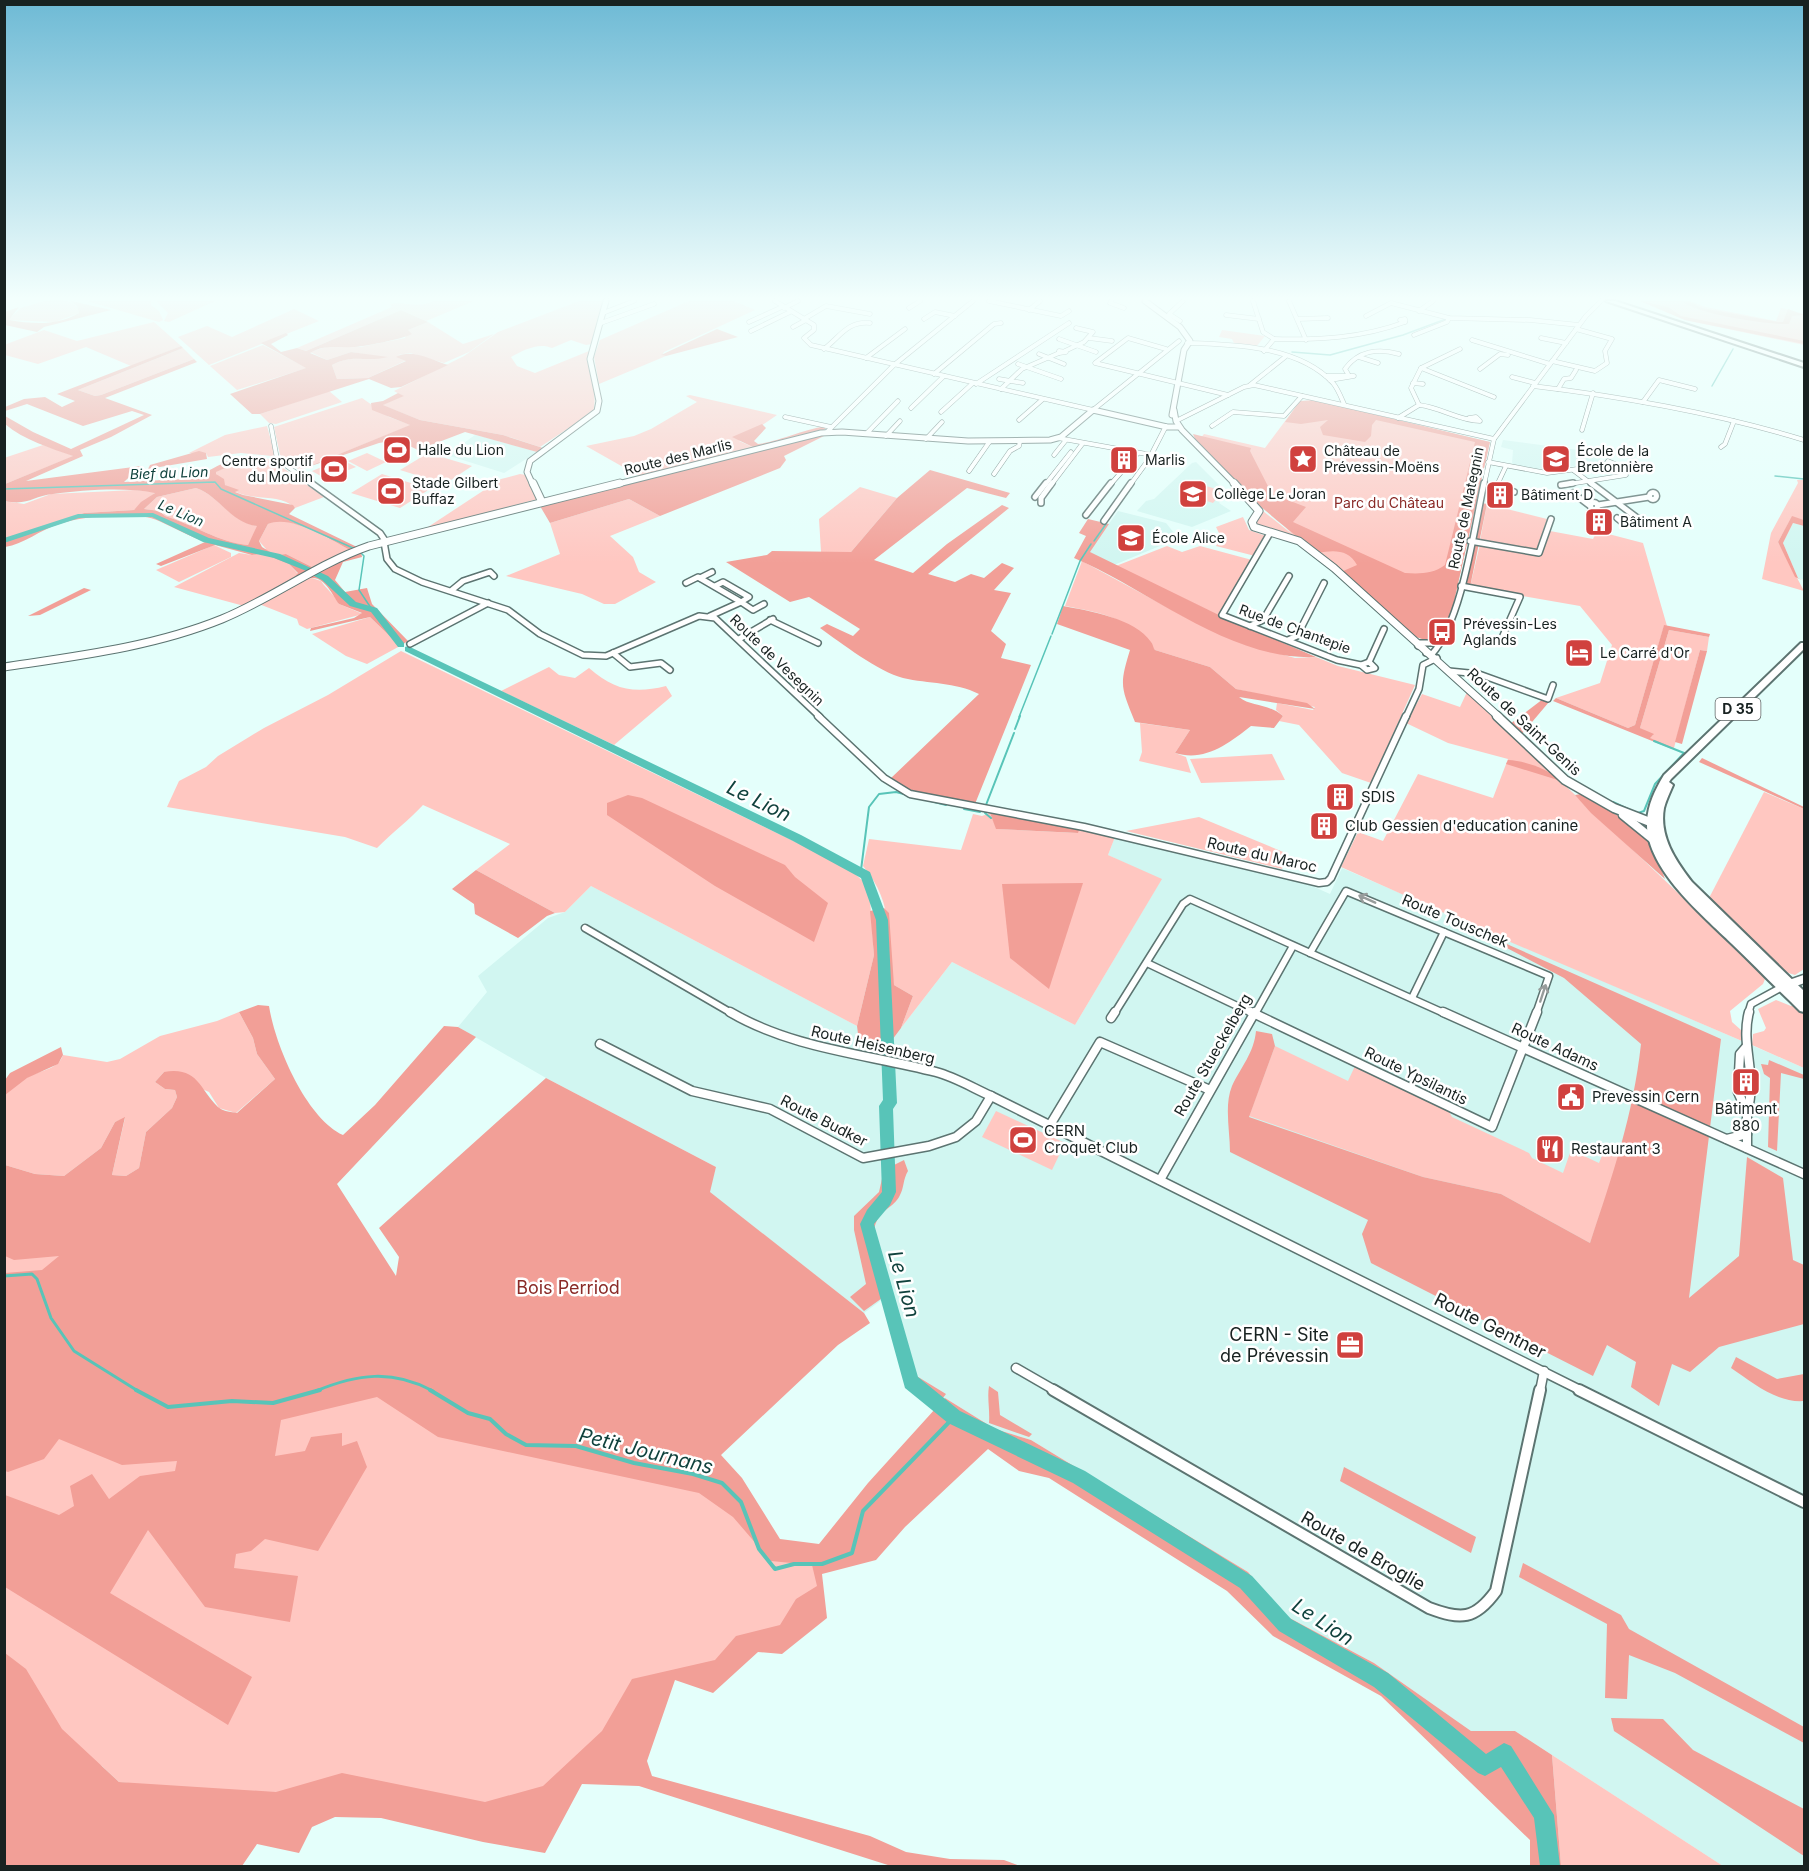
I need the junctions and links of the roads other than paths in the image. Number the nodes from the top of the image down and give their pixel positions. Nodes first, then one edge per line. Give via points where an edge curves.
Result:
1 (596, 388) edge
2 (871, 388) edge
3 (931, 388) edge
4 (969, 388) edge
5 (998, 388) edge
6 (1119, 388) edge
7 (1177, 388) edge
8 (1200, 388) edge
9 (1244, 388) edge
10 (1262, 388) edge
11 (1335, 388) edge
12 (1411, 388) edge
13 (1472, 388) edge
14 (1531, 388) edge
15 (1555, 388) edge
16 (1653, 388) edge
17 (1001, 389) joint
18 (1558, 389) joint
19 (1593, 393) junction
20 (1228, 395) junction
21 (1302, 396) junction
22 (1494, 397) dead end
23 (1043, 399) junction
24 (898, 401) dead end
25 (1643, 402) junction
26 (1344, 404) junction
27 (1419, 405) junction
28 (911, 408) dead end
29 (1093, 410) junction
30 (941, 412) dead end
31 (785, 417) dead end
32 (1398, 418) junction
33 (1469, 418) dead end
34 (1019, 420) dead end
35 (900, 421) dead end
36 (1734, 421) junction
37 (942, 422) dead end
38 (1177, 425) junction
39 (271, 426) dead end
40 (1166, 426) junction
41 (1212, 426) dead end
42 (829, 430) junction
43 (1582, 430) dead end
44 (866, 434) junction
45 (886, 436) junction
46 (1058, 438) junction
47 (926, 439) junction
48 (1494, 439) junction
49 (1066, 440) junction
50 (1804, 440) edge
51 (990, 441) junction
52 (1020, 441) junction
53 (1080, 442) junction
54 (1721, 447) dead end
55 (1138, 453) junction
56 (1054, 455) dead end
57 (1152, 455) junction
58 (1488, 462) junction
59 (1606, 464) dead end
60 (1506, 466) junction
61 (1573, 470) junction
62 (969, 471) dead end
63 (994, 474) dead end
64 (1626, 475) dead end
65 (1589, 481) junction
66 (1561, 485) dead end
67 (1514, 492) dead end
68 (1572, 494) dead end
69 (1035, 497) dead end
70 (1649, 497) dead end
71 (546, 502) junction
72 (1618, 502) junction
73 (1041, 503) dead end
74 (1086, 515) dead end
75 (1617, 518) dead end
76 (1551, 519) dead end
77 (1104, 521) dead end
78 (1270, 534) junction
79 (1470, 541) junction
80 (387, 542) junction
81 (712, 572) dead end
82 (494, 576) dead end
83 (1289, 576) dead end
84 (700, 578) junction
85 (686, 583) dead end
86 (1324, 583) dead end
87 (715, 586) junction
88 (1461, 586) junction
89 (452, 590) junction
90 (741, 602) junction
91 (488, 603) junction
92 (764, 604) dead end
93 (753, 610) junction
94 (746, 614) dead end
95 (710, 616) junction
96 (1250, 626) junction
97 (1384, 629) dead end
98 (1443, 638) junction
99 (739, 639) junction
100 (1287, 640) junction
101 (1502, 640) dead end
102 (818, 643) dead end
103 (411, 644) dead end
104 (1419, 645) junction
105 (1804, 645) edge
106 (613, 653) junction
107 (1432, 656) junction
108 (4, 667) edge
109 (670, 670) dead end
110 (1459, 675) junction
111 (1553, 685) dead end
112 (978, 807) joint
113 (1614, 808) junction
114 (1654, 831) junction
115 (585, 928) dead end
116 (1443, 932) junction
117 (1293, 945) junction
118 (1310, 953) junction
119 (1147, 963) junction
120 (1804, 979) edge
121 (1787, 986) junction
122 (1804, 997) edge
123 (1412, 998) junction
124 (1804, 1008) edge
125 (1253, 1012) junction
126 (1111, 1018) dead end
127 (600, 1044) dead end
128 (1746, 1047) junction
129 (1524, 1048) junction
130 (1210, 1090) junction
131 (991, 1096) junction
132 (1747, 1112) junction
133 (1050, 1125) junction
134 (1747, 1134) junction
135 (1727, 1139) junction
136 (1747, 1148) junction
137 (1804, 1174) edge
138 (1160, 1180) junction
139 (1016, 1368) dead end
140 (1544, 1371) junction
141 (1804, 1502) edge

1 - 71 street via 597,411 530,461 526,472
2 - 42 street
3 - 28 street
4 - 30 street
5 - 17 street
6 - 29 street
7 - 38 street via 1172,416
8 - 20 street
9 - 20 street
10 - 21 street
11 - 26 street
12 - 27 street
13 - 22 street
14 - 48 street, Route de Mategnin
15 - 18 street
16 - 25 street
17 - 23 street
18 - 19 street
19 - 25 street
19 - 43 street
20 - 38 street
21 - 26 street
21 - 41 street via 1284,416 1233,412
23 - 29 street
23 - 34 street
24 - 44 street
25 - 36 street
26 - 32 street
27 - 32 street
27 - 33 street via 1437,406
29 - 40 street
29 - 46 street
31 - 42 street
32 - 48 street
35 - 45 street
36 - 50 street
36 - 54 street
37 - 47 street
38 - 40 street
38 - 78 street via 1257,505 1254,527
39 - 80 street via 277,459
40 - 57 street
42 - 44 street, Route des Marlis
42 - 71 street, Route des Marlis
44 - 45 street, Route des Marlis
45 - 47 street, Route des Marlis
46 - 49 street
46 - 52 street, Route des Marlis
47 - 51 street, Route des Marlis
48 - 58 street, Route de Mategnin
49 - 53 street
49 - 56 street
51 - 52 street, Route des Marlis
51 - 62 street
52 - 63 street
53 - 55 street
53 - 69 street
53 - 73 street via 1039,500
55 - 57 street
55 - 74 street
57 - 77 street
58 - 60 street
58 - 79 street, Route de Mategnin
59 - 61 street
60 - 61 street via 1547,473
60 - 67 street via 1497,488
61 - 65 street
64 - 65 street
65 - 66 street
65 - 72 street
68 - 72 street via 1596,509 1598,505
70 - 72 street
71 - 80 street, Route des Marlis
72 - 75 street via 1640,520 1622,522
76 - 79 street via 1539,553
78 - 96 street, Rue de Chantepie via 1222,615
78 - 104 street, Route de Saint-Genis via 1298,543
79 - 88 street, Route de Mategnin
80 - 89 street, Route de Vesegnin via 390,564 404,574
80 - 108 street, Route des Marlis via 347,553 221,620 155,639
81 - 84 street
82 - 89 street via 490,572 463,581
83 - 96 street via 1263,620
84 - 85 street
84 - 87 street
86 - 100 street via 1297,636
87 - 90 street
87 - 90 street via 723,582 748,597
88 - 98 street, Route de Mategnin
88 - 101 street via 1520,597
89 - 91 street, Route de Vesegnin
90 - 93 street
90 - 95 street
91 - 103 street
91 - 106 street, Route de Vesegnin via 508,610 540,634 583,655 597,658
92 - 93 street
93 - 94 street
95 - 99 street, Route de Vesegnin
95 - 106 street, Route de Vesegnin via 699,616
96 - 100 street, Rue de Chantepie
97 - 100 street, Rue de Chantepie via 1369,662 1374,670
98 - 104 street
98 - 107 street, Route de Mategnin
99 - 102 street via 772,619
99 - 112 street, Route de Vesegnin via 895,787 910,794
104 - 107 street, Route de Saint-Genis
105 - 114 main road, D 35 via 1673,774
106 - 109 street via 630,667 660,663
107 - 110 street, Route de Saint-Genis
107 - 112 street, Route du Maroc via 1423,664 1419,689 1328,882
110 - 111 street via 1479,674 1548,699
110 - 113 street, Route de Saint-Genis via 1565,780
113 - 114 street, Route de Saint-Genis
113 - 114 street, Route de Saint-Genis via 1638,826
114 - 121 main road, D 35 via 1686,882
115 - 131 street, Route Heisenberg via 749,1023 799,1042 939,1073
116 -> 118 street, Route Touschek via 1346,891
116 - 123 street
129 -> 116 street, Route Touschek via 1549,976
117 - 118 street, Route Adams
117 - 119 street, Route Adams via 1190,899 1183,904
117 - 125 street, Route Stueckelberg
118 - 123 street, Route Adams
119 - 125 street
119 - 126 street
120 - 121 street
121 - 122 main road, D 35
121 - 124 main road, D 35
121 - 128 street via 1751,1004
123 - 129 street, Route Adams
125 - 129 street, Route Ypsilantis via 1492,1127
125 - 130 street, Route Stueckelberg
127 - 131 street, Route Budker via 692,1091 770,1109 863,1158 956,1137 976,1121
128 - 132 street via 1753,1072 1753,1098
128 - 132 street via 1738,1064 1738,1092
129 - 135 street, Route Adams
130 - 133 street via 1100,1042
130 - 138 street, Route Stueckelberg
131 - 133 street, Route Heisenberg
132 - 134 street
133 - 138 street, Route Heisenberg
134 - 135 street
134 - 136 street
135 - 136 street, Route Adams
136 - 137 street, Route Adams
138 - 140 street, Route Gentner
139 - 140 street, Route de Broglie via 1429,1608 1454,1618 1471,1616 1487,1606 1496,1591
140 - 141 street, Route Gentner

